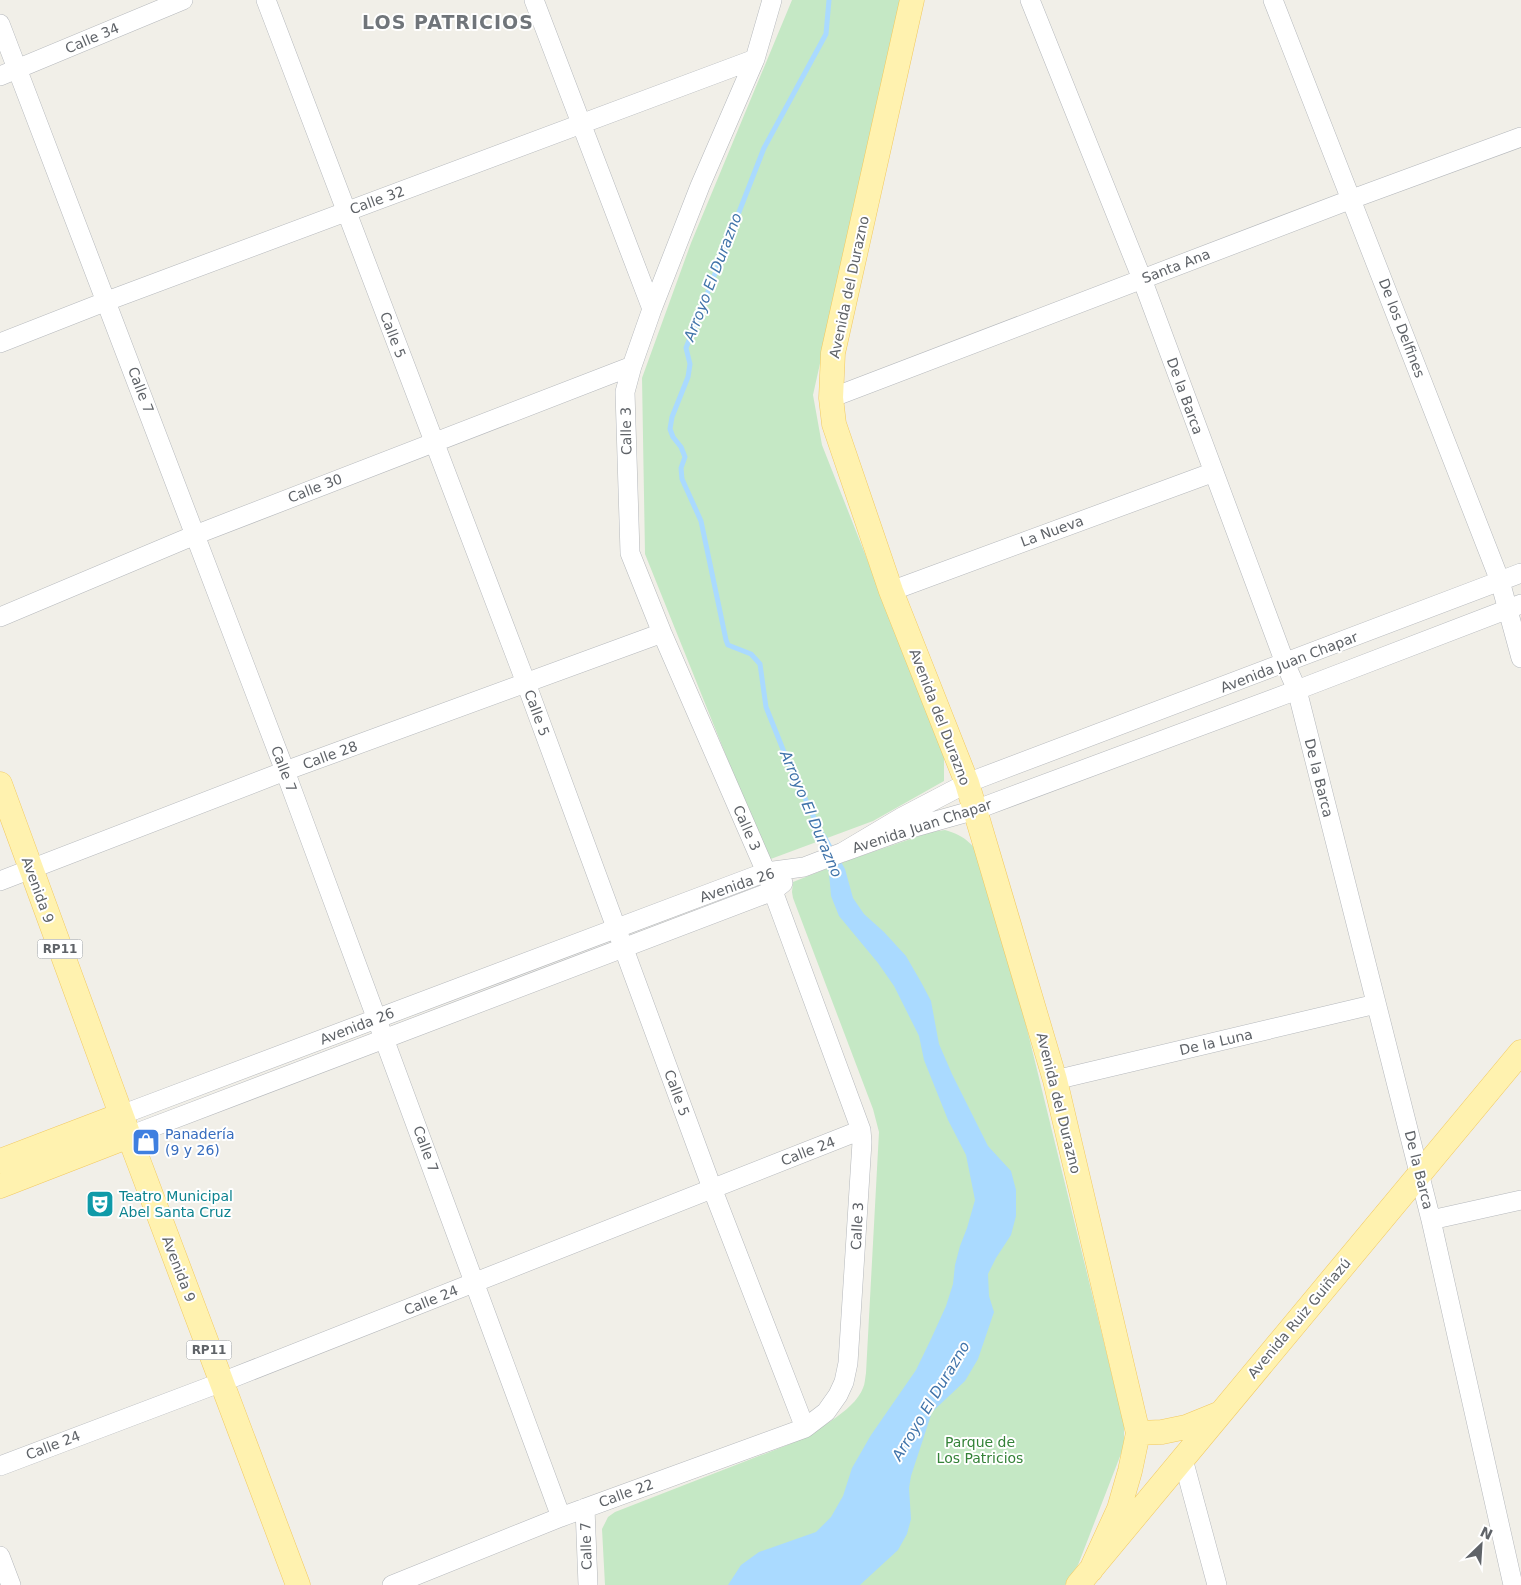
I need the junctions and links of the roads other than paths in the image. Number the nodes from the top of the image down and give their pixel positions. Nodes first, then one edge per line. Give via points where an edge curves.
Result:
1 (183, 0) edge
2 (266, 0) edge
3 (534, 0) edge
4 (772, 0) edge
5 (912, 0) edge
6 (1030, 0) edge
7 (1273, 0) edge
8 (0, 24) edge
9 (757, 53) junction
10 (8, 73) edge
11 (581, 124) junction
12 (1521, 137) edge
13 (1352, 199) junction
14 (346, 211) junction
15 (1142, 279) junction
16 (106, 301) junction
17 (652, 309) junction
18 (0, 343) edge
19 (632, 366) junction
20 (831, 398) junction
21 (434, 442) junction
22 (1214, 472) junction
23 (195, 534) junction
24 (1521, 573) edge
25 (1500, 581) junction
26 (891, 591) junction
27 (1514, 606) edge
28 (0, 617) edge
29 (662, 633) junction
30 (1521, 658) edge
31 (1285, 663) junction
32 (526, 683) junction
33 (1297, 690) junction
34 (285, 771) junction
35 (0, 784) edge
36 (967, 784) junction
37 (975, 810) junction
38 (843, 852) junction
39 (804, 867) junction
40 (31, 870) junction
41 (766, 872) junction
42 (0, 881) edge
43 (773, 891) junction
44 (616, 929) junction
45 (623, 948) junction
46 (1376, 1004) junction
47 (377, 1018) junction
48 (385, 1039) junction
49 (1521, 1052) edge
50 (1055, 1080) junction
51 (125, 1126) junction
52 (861, 1130) junction
53 (0, 1161) edge
54 (1420, 1173) junction
55 (0, 1186) edge
56 (712, 1188) junction
57 (1521, 1200) edge
58 (1431, 1220) junction
59 (476, 1282) junction
60 (222, 1382) junction
61 (844, 1382) joint
62 (1222, 1412) junction
63 (805, 1428) junction
64 (1138, 1433) junction
65 (1182, 1459) junction
66 (0, 1466) edge
67 (585, 1508) junction
68 (561, 1517) junction
69 (0, 1556) edge
70 (1084, 1578) edge
71 (11, 1585) edge
72 (298, 1585) edge
73 (392, 1585) edge
74 (588, 1585) edge
75 (1217, 1585) edge
76 (1512, 1585) edge

1 - 10 street, Calle 34
2 - 14 street, Calle 5
3 - 11 street
4 - 9 street, Calle 3
5 - 20 main road, Avenida del Durazno via 833,353
6 - 15 street, De la Barca
7 - 13 street, De los Delfines
8 - 10 street, Calle 7
9 - 11 street, Calle 32
9 - 17 street, Calle 3
10 - 16 street, Calle 7
11 - 14 street, Calle 32
11 - 17 street
12 - 13 street, Santa Ana
13 - 15 street, Santa Ana
13 - 25 street, De los Delfines
14 - 16 street, Calle 32
14 - 21 street, Calle 5
15 - 20 street, Santa Ana
15 - 22 street, De la Barca
16 - 18 street, Calle 32
16 - 23 street, Calle 7
17 - 19 street, Calle 3
19 - 21 street, Calle 30
19 - 29 street, Calle 3 via 625,392 630,553
20 - 26 main road, Avenida del Durazno via 834,424
21 - 23 street, Calle 30
21 - 32 street, Calle 5
22 - 26 street, La Nueva
22 - 31 street, De la Barca
23 - 28 street, Calle 30
23 - 34 street, Calle 7
24 - 25 street, Avenida Juan Chapar
25 - 27 street, De los Delfines
25 - 31 street, Avenida Juan Chapar
26 - 36 main road, Avenida del Durazno
27 - 30 street, De los Delfines
27 - 33 street, Avenida Juan Chapar
29 - 32 street, Calle 28
29 - 41 street, Calle 3
31 - 33 street, De la Barca
31 - 36 street, Avenida Juan Chapar
32 - 34 street, Calle 28
32 - 44 street, Calle 5
33 - 37 street, Avenida Juan Chapar
33 - 46 street, De la Barca
34 - 40 street, Calle 28
34 - 47 street, Calle 7
35 - 40 main road, Avenida 9 / RP11
36 - 37 main road, Avenida del Durazno
36 - 38 street, Avenida Juan Chapar
37 - 38 street, Avenida Juan Chapar
37 - 50 main road, Avenida del Durazno
38 - 39 street
39 - 41 street, Avenida 26
39 - 43 street, Avenida 26
40 - 42 street, Calle 28
40 - 51 main road, Avenida 9 / RP11
41 - 43 street, Calle 3
41 - 44 street, Avenida 26
43 - 45 street, Avenida 26
43 - 52 street, Calle 3
44 - 45 street, Calle 5
44 - 47 street, Avenida 26
45 - 48 street, Avenida 26
45 - 56 street, Calle 5
46 - 50 street, De la Luna
46 - 54 street, De la Barca
47 - 48 street, Calle 7
47 - 51 street, Avenida 26
48 - 51 street, Avenida 26
48 - 59 street, Calle 7
49 - 54 main road, Avenida Ruiz Guiñazú
50 - 64 main road, Avenida del Durazno
51 - 53 main road, Avenida 26
51 - 55 main road, Avenida 26
51 - 60 main road, Avenida 9 / RP11
52 - 56 street, Calle 24
52 - 61 street, Calle 3 via 851,1339
54 - 58 street, De la Barca
54 - 62 main road, Avenida Ruiz Guiñazú
56 - 59 street, Calle 24
56 - 63 street, Calle 5
57 - 58 street
58 - 76 street, De la Barca
59 - 60 street, Calle 24
59 - 68 street, Calle 7
60 - 66 street, Calle 24
60 - 72 main road, Avenida 9 / RP11
61 - 63 street, Calle 22 via 826,1412
62 - 64 main road via 1186,1427
62 - 65 main road, Avenida Ruiz Guiñazú
63 - 67 street, Calle 22
64 - 70 main road via 1119,1509
65 - 70 main road, Avenida Ruiz Guiñazú
65 - 75 street
67 - 68 street, Calle 22
67 - 74 street, Calle 7
68 - 73 street, Calle 22
69 - 71 street

